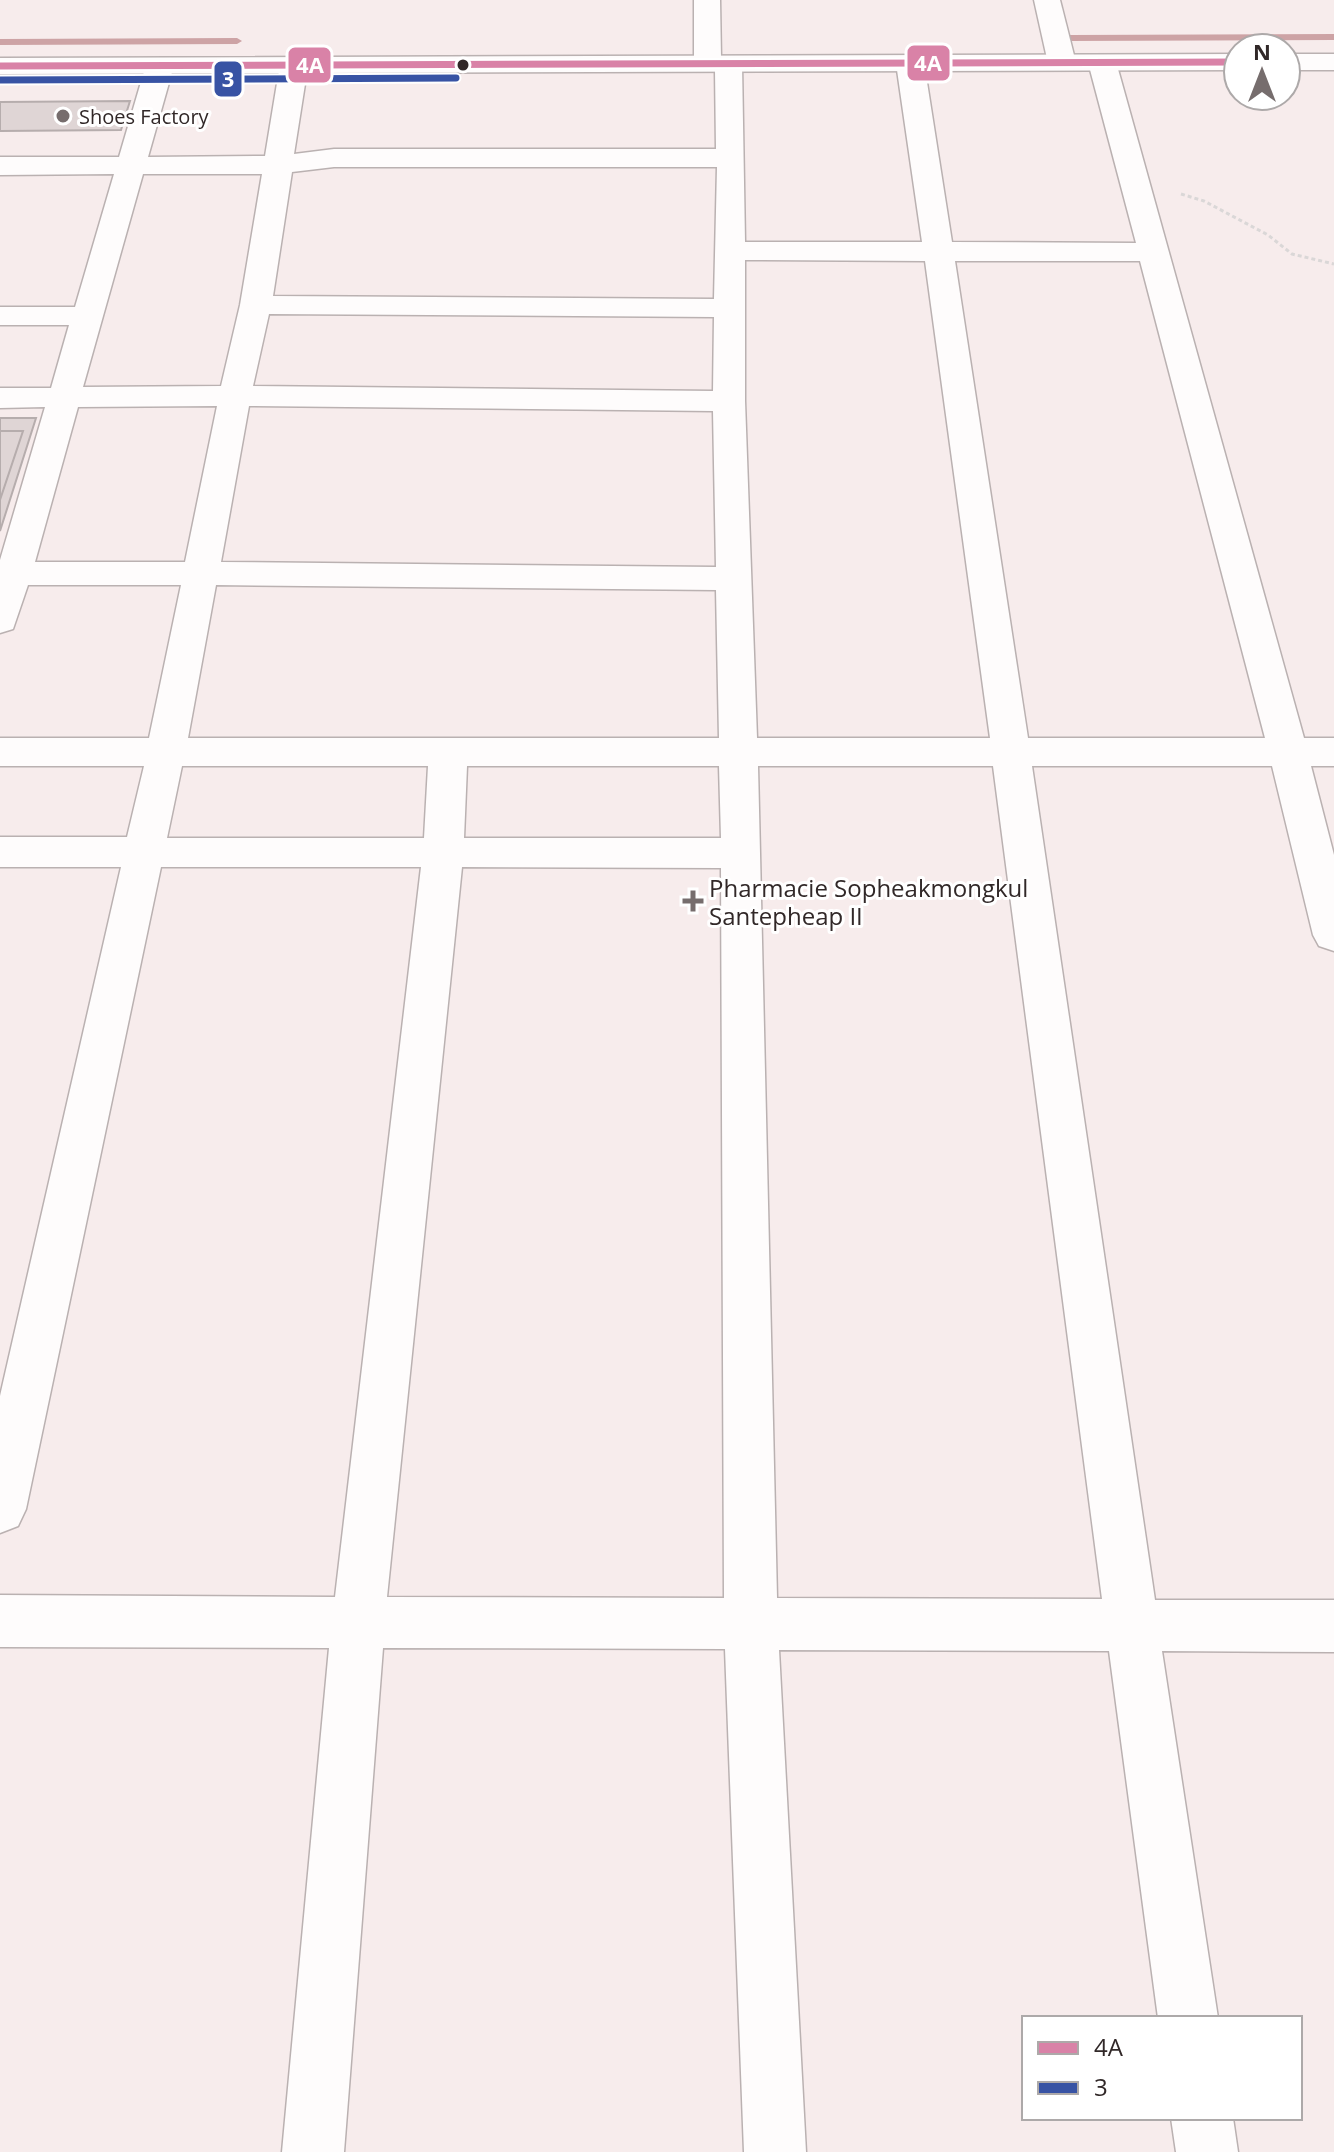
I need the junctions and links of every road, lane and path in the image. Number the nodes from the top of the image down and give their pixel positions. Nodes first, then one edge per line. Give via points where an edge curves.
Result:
1 (707, 0) edge
2 (1047, 0) edge
3 (1102, 62) junction
4 (1222, 62) edge
5 (1302, 62) edge
6 (1334, 62) edge
7 (910, 63) junction
8 (1062, 63) junction
9 (718, 64) junction
10 (160, 65) junction
11 (294, 65) junction
12 (0, 66) edge
13 (731, 158) junction
14 (278, 165) junction
15 (0, 166) edge
16 (131, 166) junction
17 (1133, 182) junction
18 (731, 251) junction
19 (939, 252) junction
20 (1152, 252) junction
21 (1334, 264) edge
22 (256, 305) junction
23 (732, 308) junction
24 (0, 316) edge
25 (88, 316) junction
26 (235, 396) junction
27 (0, 398) edge
28 (65, 398) junction
29 (729, 401) junction
30 (202, 573) junction
31 (7, 574) edge
32 (736, 579) junction
33 (0, 621) edge
34 (0, 752) edge
35 (166, 752) junction
36 (448, 752) junction
37 (737, 752) junction
38 (1012, 752) junction
39 (1288, 752) junction
40 (1334, 752) edge
41 (0, 852) edge
42 (145, 852) junction
43 (443, 852) junction
44 (741, 853) junction
45 (1334, 935) edge
46 (0, 1509) edge
47 (0, 1621) edge
48 (358, 1623) junction
49 (751, 1624) junction
50 (1130, 1626) junction
51 (1334, 1626) edge
52 (1188, 2016) edge
53 (1202, 2120) edge
54 (313, 2152) edge
55 (775, 2152) edge
56 (1207, 2152) edge

1 - 9 street
2 - 8 street
3 - 4 street
3 - 8 street
3 - 17 street
5 - 6 street
7 - 8 street
7 - 9 street
7 - 19 street
9 - 11 street
9 - 13 street
10 - 11 street
10 - 12 street
10 - 16 street
11 - 14 street
13 - 14 street via 334,158
13 - 18 street
14 - 16 street
14 - 22 street
15 - 16 street
16 - 25 street
17 - 20 street
17 - 21 path via 1204,201 1292,254
18 - 19 street
18 - 23 street
19 - 20 street
19 - 38 street
20 - 39 street
22 - 23 street
22 - 26 street
23 - 29 street
24 - 25 street
25 - 28 street
26 - 28 street
26 - 29 street
26 - 30 street
27 - 28 street
28 - 31 street
29 - 32 street
30 - 31 street
30 - 32 street
30 - 35 street
31 - 33 street
32 - 37 street
34 - 35 street
35 - 36 street
35 - 42 street
36 - 37 street
36 - 43 street
37 - 38 street
37 - 44 street
38 - 39 street
38 - 50 street
39 - 40 street
39 - 45 street
41 - 42 street
42 - 43 street
42 - 46 street
43 - 44 street
43 - 48 street
44 - 49 street
47 - 48 street
48 - 49 street
48 - 54 street
49 - 50 street
49 - 55 street
50 - 51 street
50 - 52 street
53 - 56 street

